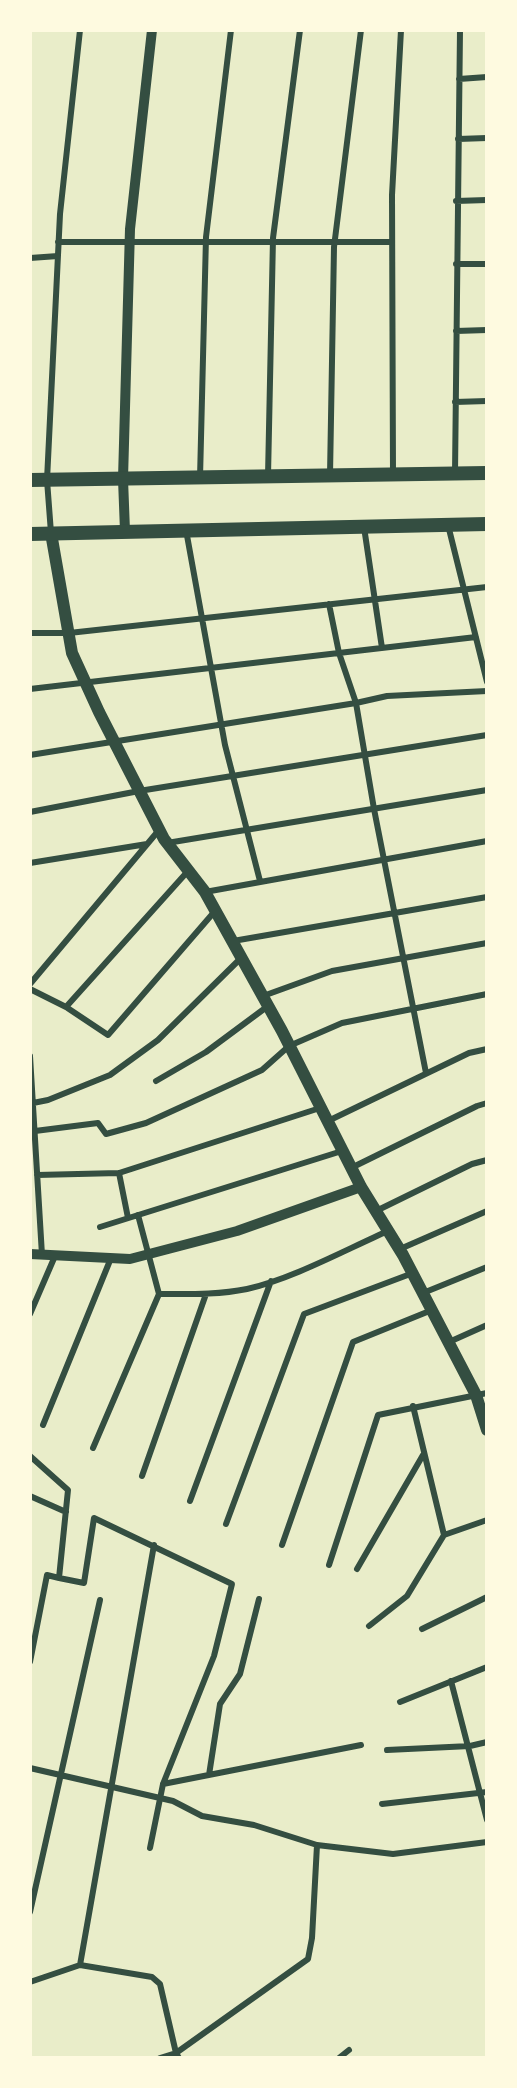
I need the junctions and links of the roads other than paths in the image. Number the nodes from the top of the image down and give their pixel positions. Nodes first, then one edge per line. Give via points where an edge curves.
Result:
1 (80, 30) edge
2 (152, 30) edge
3 (231, 30) edge
4 (300, 30) edge
5 (361, 30) edge
6 (401, 30) edge
7 (460, 30) edge
8 (487, 77) edge
9 (459, 79) junction
10 (487, 138) edge
11 (458, 139) junction
12 (487, 200) edge
13 (456, 201) junction
14 (58, 242) junction
15 (130, 242) junction
16 (206, 242) junction
17 (273, 242) junction
18 (335, 242) junction
19 (392, 242) junction
20 (58, 256) junction
21 (30, 258) edge
22 (456, 264) junction
23 (487, 264) edge
24 (487, 330) edge
25 (456, 331) junction
26 (487, 401) edge
27 (455, 402) junction
28 (455, 473) junction
29 (487, 473) edge
30 (393, 474) junction
31 (330, 475) junction
32 (268, 476) junction
33 (200, 478) junction
34 (123, 479) junction
35 (30, 480) edge
36 (47, 480) junction
37 (448, 524) junction
38 (487, 524) edge
39 (364, 526) junction
40 (186, 530) junction
41 (125, 531) junction
42 (51, 533) junction
43 (30, 534) edge
44 (487, 587) edge
45 (464, 589) junction
46 (375, 599) junction
47 (329, 604) junction
48 (202, 618) junction
49 (30, 633) edge
50 (69, 633) junction
51 (476, 637) junction
52 (382, 648) junction
53 (339, 653) junction
54 (211, 668) junction
55 (86, 682) junction
56 (487, 682) edge
57 (30, 689) edge
58 (487, 691) edge
59 (356, 703) junction
60 (221, 723) junction
61 (487, 735) edge
62 (114, 741) junction
63 (30, 755) edge
64 (365, 755) junction
65 (233, 776) junction
66 (487, 790) edge
67 (139, 791) junction
68 (374, 809) junction
69 (30, 812) edge
70 (159, 830) junction
71 (247, 830) junction
72 (487, 841) edge
73 (167, 843) junction
74 (147, 844) junction
75 (385, 857) junction
76 (30, 863) edge
77 (188, 870) junction
78 (261, 881) junction
79 (205, 892) junction
80 (487, 897) edge
81 (215, 910) junction
82 (396, 913) junction
83 (232, 941) junction
84 (487, 943) edge
85 (241, 958) junction
86 (404, 958) junction
87 (30, 984) edge
88 (30, 989) edge
89 (487, 994) edge
90 (265, 1001) junction
91 (66, 1007) junction
92 (414, 1008) junction
93 (289, 1046) junction
94 (487, 1049) edge
95 (30, 1056) edge
96 (426, 1073) junction
97 (156, 1081) dead end
98 (33, 1103) junction
99 (487, 1103) edge
100 (321, 1108) junction
101 (328, 1121) junction
102 (35, 1131) junction
103 (343, 1151) junction
104 (487, 1160) edge
105 (351, 1168) junction
106 (119, 1173) junction
107 (37, 1175) junction
108 (361, 1187) junction
109 (376, 1211) junction
110 (487, 1211) edge
111 (138, 1215) junction
112 (128, 1218) junction
113 (100, 1227) dead end
114 (388, 1231) junction
115 (399, 1250) junction
116 (30, 1254) edge
117 (148, 1254) junction
118 (42, 1255) junction
119 (55, 1256) junction
120 (111, 1258) junction
121 (487, 1267) edge
122 (412, 1274) junction
123 (271, 1281) junction
124 (423, 1293) junction
125 (159, 1294) junction
126 (206, 1294) junction
127 (432, 1310) junction
128 (30, 1314) edge
129 (487, 1324) edge
130 (448, 1342) junction
131 (481, 1394) edge
132 (413, 1406) junction
133 (43, 1425) dead end
134 (487, 1430) edge
135 (93, 1448) dead end
136 (423, 1455) junction
137 (30, 1456) edge
138 (142, 1476) dead end
139 (30, 1496) edge
140 (190, 1501) dead end
141 (66, 1512) junction
142 (487, 1520) edge
143 (226, 1524) dead end
144 (444, 1535) junction
145 (154, 1545) junction
146 (282, 1545) dead end
147 (329, 1565) dead end
148 (357, 1569) dead end
149 (59, 1578) junction
150 (487, 1597) edge
151 (259, 1599) dead end
152 (100, 1600) dead end
153 (30, 1609) edge
154 (39, 1610) junction
155 (369, 1626) dead end
156 (422, 1629) dead end
157 (30, 1662) edge
158 (487, 1667) edge
159 (451, 1681) junction
160 (400, 1702) dead end
161 (487, 1742) edge
162 (361, 1745) dead end
163 (470, 1746) junction
164 (387, 1750) dead end
165 (30, 1768) edge
166 (209, 1775) junction
167 (62, 1776) junction
168 (163, 1784) junction
169 (110, 1786) junction
170 (484, 1792) edge
171 (160, 1797) junction
172 (382, 1804) dead end
173 (487, 1820) edge
174 (487, 1842) edge
175 (317, 1845) junction
176 (150, 1848) dead end
177 (30, 1912) edge
178 (80, 1965) junction
179 (30, 1982) edge
180 (349, 2050) dead end
181 (177, 2055) edge
182 (160, 2058) edge
183 (339, 2058) edge

1 - 14 street
2 - 15 street
3 - 16 street
4 - 17 street
5 - 18 street
6 - 19 street
7 - 9 street
8 - 9 street
9 - 11 street
10 - 11 street
11 - 13 street
12 - 13 street
13 - 22 street
14 - 15 street
14 - 20 street
15 - 16 street
15 - 34 street
16 - 17 street
16 - 33 street
17 - 18 street
17 - 32 street
18 - 19 street
18 - 31 street
19 - 30 street
20 - 21 street
20 - 36 street
22 - 23 street
22 - 25 street
24 - 25 street
25 - 27 street
26 - 27 street
27 - 28 street
28 - 29 main road
28 - 30 main road
30 - 31 main road
31 - 32 main road
32 - 33 main road
33 - 34 main road
34 - 36 main road
34 - 41 street
35 - 36 main road
36 - 42 street
37 - 38 main road
37 - 39 main road
37 - 45 street
39 - 40 main road
39 - 46 street
40 - 41 main road
40 - 48 street
41 - 42 main road
42 - 43 main road
42 - 50 main road
44 - 45 street
45 - 46 street
45 - 51 street
46 - 47 street
46 - 52 street
47 - 48 street
47 - 53 street
48 - 50 street
48 - 54 street
49 - 50 street
50 - 55 main road via 72,653
51 - 52 street
51 - 56 street
52 - 53 street
53 - 54 street
53 - 59 street
54 - 55 street
54 - 60 street
55 - 57 street
55 - 62 main road
58 - 59 street via 387,696
59 - 60 street
59 - 64 street
60 - 62 street
60 - 65 street
61 - 64 street
62 - 63 street
62 - 67 main road
64 - 65 street
64 - 68 street
65 - 67 street
65 - 71 street
66 - 68 street
67 - 69 street
67 - 70 main road
68 - 71 street
68 - 75 street
70 - 73 main road
70 - 74 street
71 - 73 street
71 - 78 street
72 - 75 street
73 - 77 main road
74 - 76 street
74 - 87 street
75 - 78 street
75 - 82 street
77 - 79 main road
77 - 91 street
78 - 79 street
79 - 81 main road
80 - 82 street
81 - 83 main road
81 - 91 street via 108,1035
82 - 83 street
82 - 86 street
83 - 85 main road
84 - 86 street
85 - 90 main road
85 - 98 street via 158,1040 110,1075
86 - 90 street via 332,971
86 - 92 street
88 - 91 street
89 - 92 street
90 - 93 main road
90 - 97 street via 206,1052
92 - 93 street via 342,1023
92 - 96 street
93 - 100 main road
93 - 102 street via 262,1070 146,1124 106,1134 98,1123
94 - 96 street
95 - 98 street
96 - 101 street
98 - 102 street
99 - 105 street
100 - 101 main road
100 - 106 street
101 - 103 main road
102 - 107 street
103 - 105 main road
103 - 111 street
104 - 109 street
105 - 108 main road
106 - 107 street
106 - 112 street
107 - 118 street
108 - 109 main road
108 - 117 street via 237,1231
109 - 114 main road
110 - 115 street
111 - 112 street
111 - 117 street
112 - 113 street
114 - 115 main road
114 - 123 street
115 - 122 main road
116 - 118 street
117 - 120 street via 130,1259
117 - 125 street
118 - 119 street
119 - 120 street
119 - 128 street
120 - 133 street
121 - 124 street
122 - 124 main road
122 - 143 street via 304,1314
123 - 126 street
123 - 140 street
124 - 127 main road
125 - 126 street
125 - 135 street
126 - 138 street
127 - 130 main road
127 - 146 street via 353,1342
129 - 130 street
130 - 131 main road
131 - 132 street
131 - 134 main road
132 - 136 street
132 - 147 street via 378,1415
136 - 144 street
136 - 148 street
137 - 141 street via 68,1490
139 - 141 street
141 - 149 street
142 - 144 street
144 - 155 street via 407,1596
145 - 149 street via 94,1518 84,1583
145 - 168 street via 232,1584 214,1656
145 - 169 street
149 - 154 street via 47,1575
150 - 156 street
151 - 166 street via 240,1674 220,1704
152 - 167 street
153 - 154 street
154 - 157 street
158 - 159 street
159 - 160 street
159 - 163 street
161 - 163 street
162 - 166 street
163 - 164 street
163 - 170 street
165 - 167 street
166 - 168 street
167 - 169 street
167 - 177 street
168 - 171 street
169 - 171 street
169 - 178 street
170 - 172 street
170 - 173 street
171 - 175 street via 202,1816 254,1825
171 - 176 street
174 - 175 street via 393,1854
175 - 181 street via 308,1959
178 - 179 street
178 - 181 street via 152,1977 160,1984
180 - 183 street
181 - 182 street

